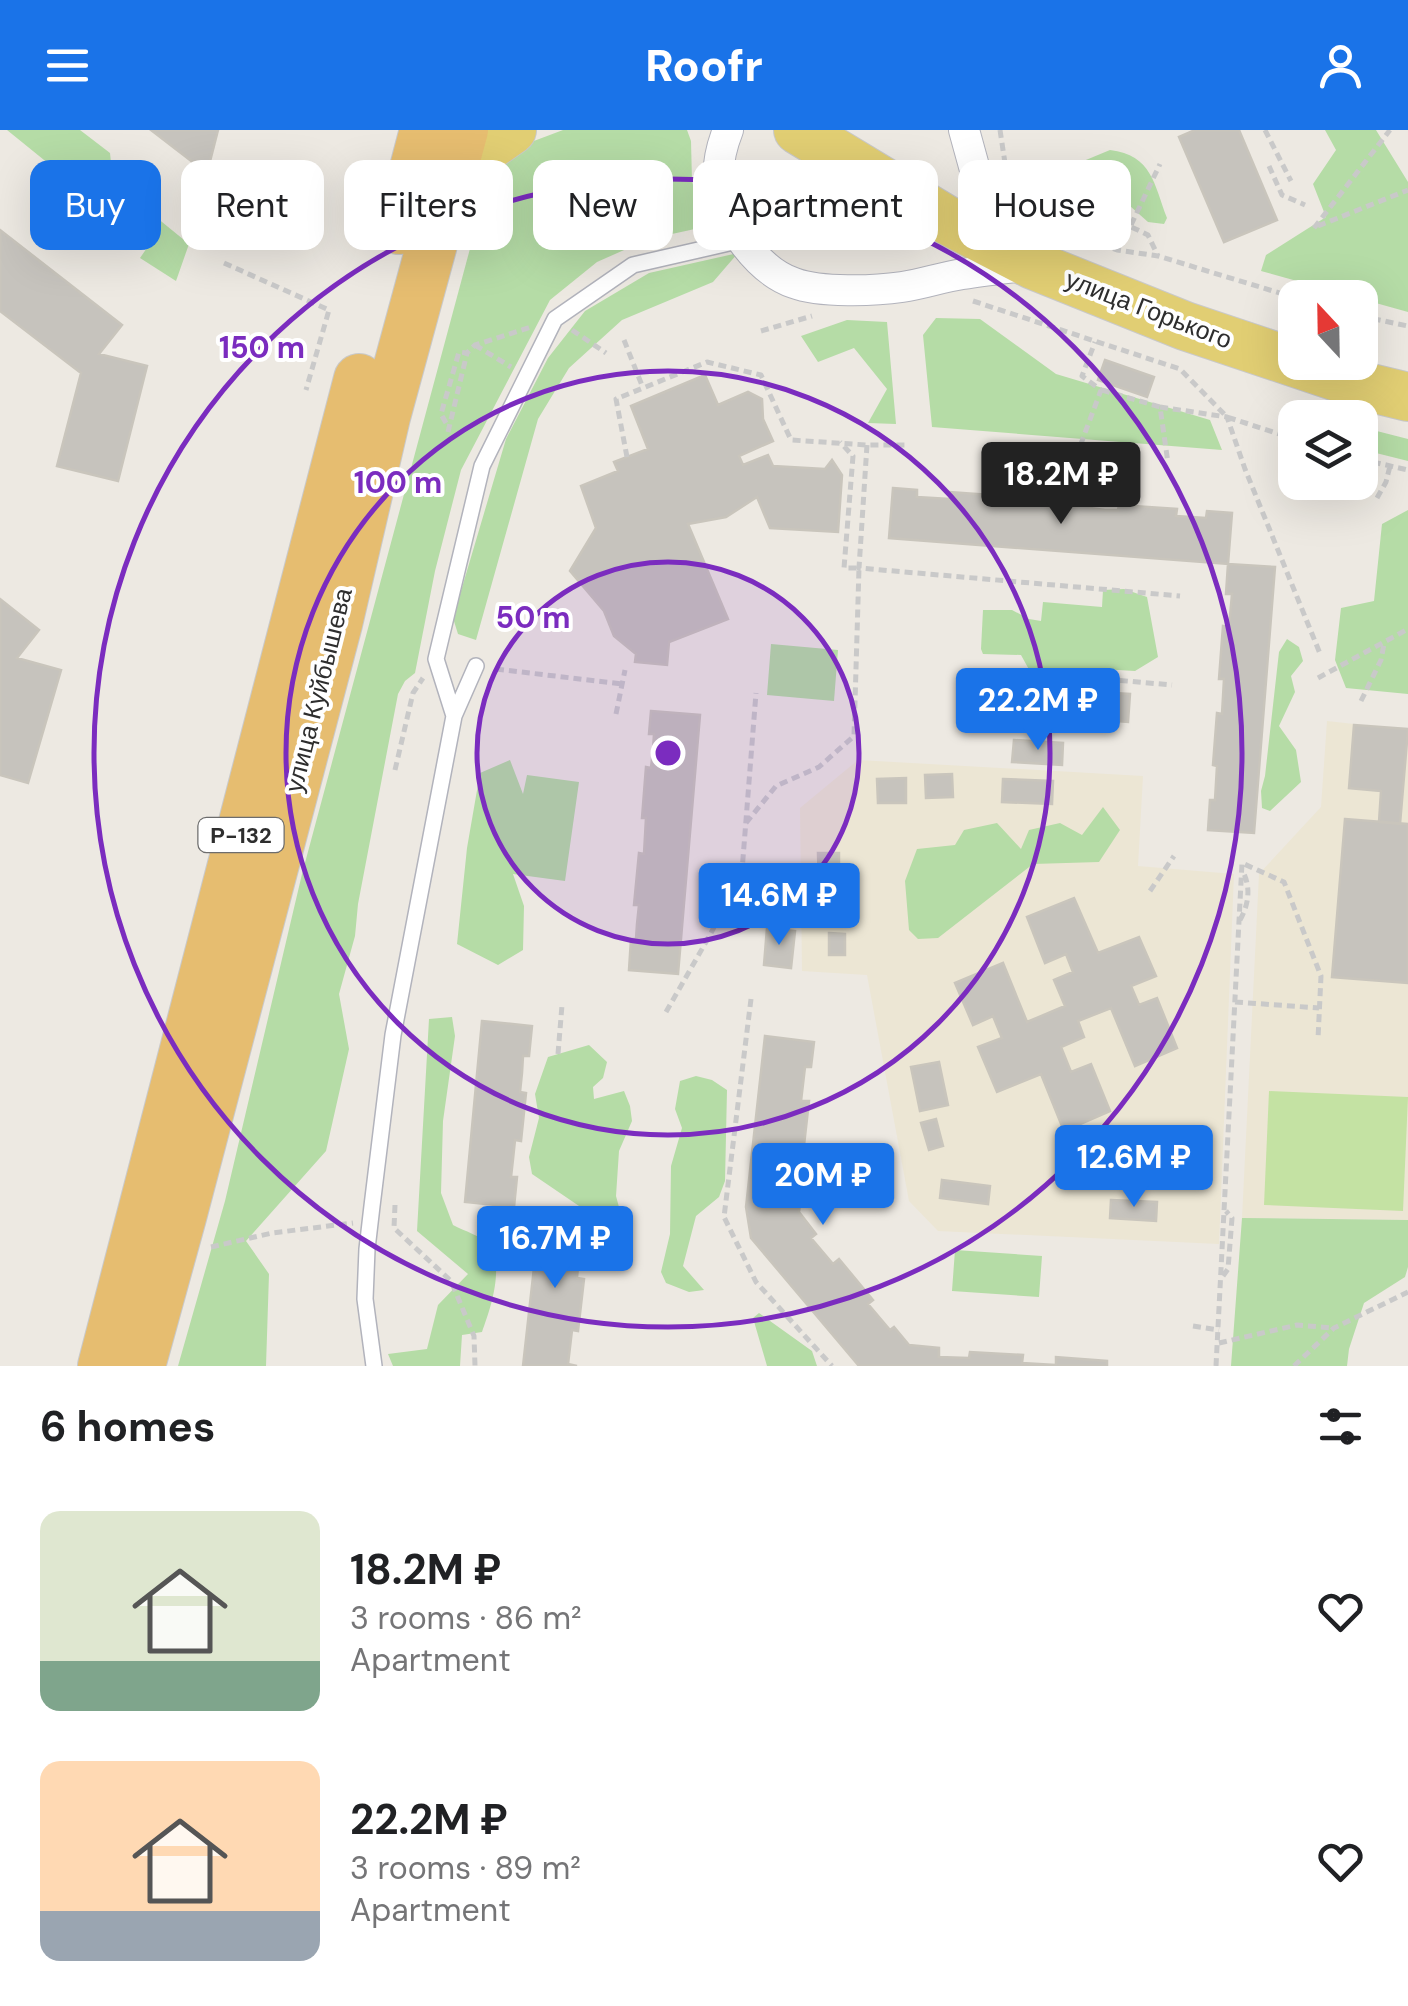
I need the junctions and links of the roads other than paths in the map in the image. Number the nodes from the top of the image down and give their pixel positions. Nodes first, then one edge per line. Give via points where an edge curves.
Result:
1 (425, 130) edge
2 (463, 130) edge
3 (512, 130) edge
4 (728, 130) edge
5 (798, 130) edge
6 (964, 130) edge
7 (454, 160) edge
8 (468, 160) edge
9 (718, 160) edge
10 (429, 250) edge
11 (700, 250) edge
12 (751, 250) edge
13 (1033, 265) junction
14 (1408, 397) edge
15 (476, 666) road end
16 (454, 716) junction
17 (103, 1366) edge
18 (140, 1366) edge
19 (374, 1366) edge

1 - 17 highway, улица Куйбышева / Р-132
2 - 7 highway, улица Куйбышева / Р-132
3 - 8 main road
4 - 9 street
5 - 13 main road, улица Горького
6 - 13 street via 983,199
10 - 18 highway, улица Куйбышева / Р-132
11 - 16 lane via 633,266 555,319 482,466 436,658
12 - 13 street via 769,270 816,289 900,287
13 - 14 main road, улица Горького via 1185,326
15 - 16 lane
16 - 19 lane via 393,1035 370,1221 365,1299

